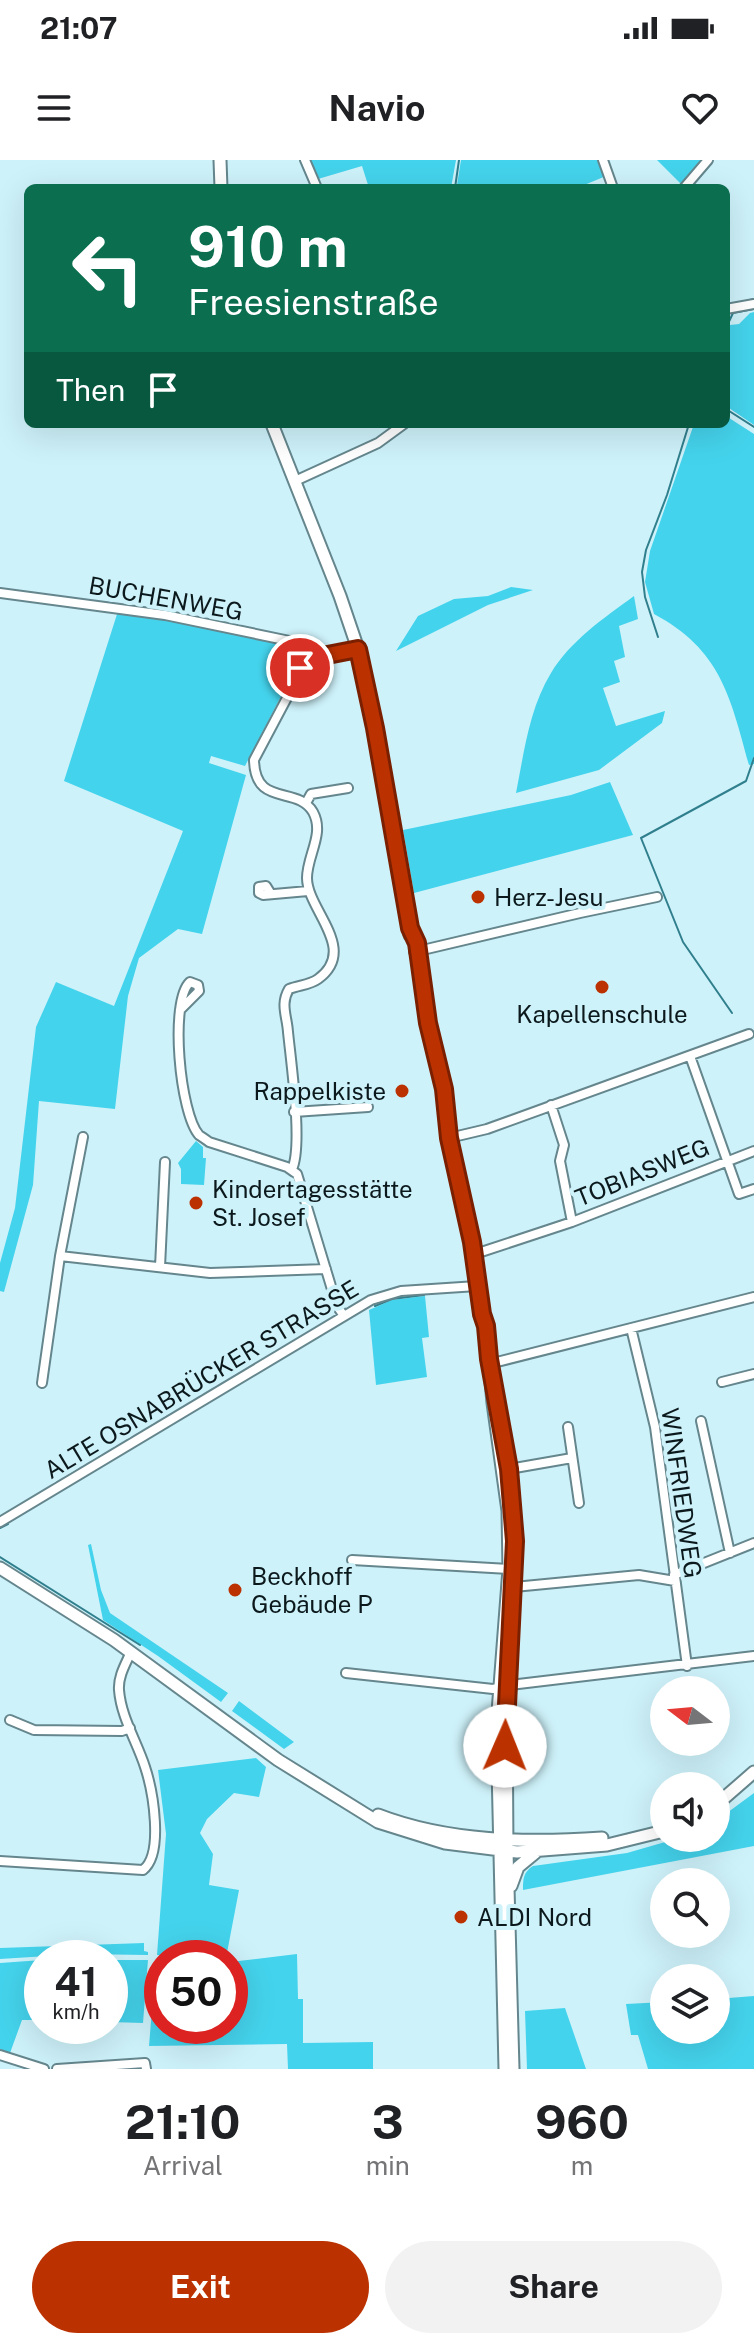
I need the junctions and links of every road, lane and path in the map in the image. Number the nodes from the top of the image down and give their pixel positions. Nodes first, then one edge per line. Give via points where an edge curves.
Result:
1 (220, 160) edge
2 (305, 160) edge
3 (603, 160) edge
4 (708, 160) edge
5 (221, 184) edge
6 (315, 184) edge
7 (612, 184) edge
8 (687, 184) edge
9 (754, 304) edge
10 (730, 308) edge
11 (274, 428) edge
12 (399, 428) edge
13 (295, 481) junction
14 (0, 593) edge
15 (358, 649) junction
16 (318, 656) junction
17 (348, 788) dead end
18 (306, 803) junction
19 (308, 891) junction
20 (271, 894) dead end
21 (657, 897) dead end
22 (416, 952) junction
23 (180, 1010) dead end
24 (749, 1034) dead end
25 (690, 1056) junction
26 (551, 1105) junction
27 (368, 1107) dead end
28 (294, 1112) junction
29 (83, 1137) dead end
30 (449, 1138) junction
31 (754, 1151) edge
32 (728, 1160) junction
33 (165, 1162) dead end
34 (292, 1169) junction
35 (754, 1189) edge
36 (572, 1222) junction
37 (472, 1254) junction
38 (60, 1256) junction
39 (160, 1267) junction
40 (326, 1269) junction
41 (477, 1286) junction
42 (754, 1297) edge
43 (344, 1316) junction
44 (631, 1328) junction
45 (489, 1364) junction
46 (754, 1374) edge
47 (722, 1382) dead end
48 (42, 1383) dead end
49 (493, 1388) junction
50 (701, 1421) dead end
51 (568, 1427) dead end
52 (572, 1458) junction
53 (509, 1469) junction
54 (579, 1503) dead end
55 (0, 1522) edge
56 (754, 1543) edge
57 (730, 1553) junction
58 (352, 1560) dead end
59 (509, 1569) junction
60 (4, 1572) edge
61 (674, 1578) junction
62 (514, 1587) junction
63 (127, 1652) junction
64 (754, 1656) edge
65 (687, 1666) junction
66 (346, 1673) dead end
67 (503, 1687) junction
68 (10, 1720) dead end
69 (130, 1728) junction
70 (754, 1772) edge
71 (730, 1792) edge
72 (650, 1827) edge
73 (650, 1834) edge
74 (503, 1845) junction
75 (536, 1852) junction
76 (0, 1861) edge
77 (508, 1901) junction
78 (0, 2055) edge
79 (146, 2066) edge
80 (44, 2069) edge
81 (57, 2069) edge
82 (505, 2069) edge
83 (513, 2069) edge

1 - 5 main road
2 - 6 street
3 - 7 street
4 - 8 street
9 - 10 street
11 - 13 main road
12 - 13 street
13 - 15 main road
14 - 16 street, BUCHENWEG via 165,615 309,645
15 - 16 street
15 - 22 main road
16 - 18 street via 300,668 254,760 254,772 264,788
17 - 18 street via 311,794
18 - 19 street via 317,824
19 - 20 street
19 - 28 street via 326,920 333,952 328,970 285,996
21 - 22 street
22 - 30 main road
23 - 34 street via 178,1059 199,1135
24 - 25 street
25 - 26 street
25 - 32 street
26 - 30 street
26 - 36 street, TOBIASWEG via 564,1145 560,1161
27 - 28 street
28 - 34 street
29 - 38 street
30 - 37 main road
31 - 32 street, TOBIASWEG
32 - 35 street, TOBIASWEG via 739,1194
32 - 36 street, TOBIASWEG
33 - 39 street
34 - 40 street via 301,1179
36 - 37 street, TOBIASWEG
37 - 41 main road
38 - 39 street
38 - 48 street
39 - 40 street via 210,1273
40 - 43 street
41 - 43 street, ALTE OSNABRÜCKER STRASSE via 390,1292
41 - 45 main road
42 - 44 street
43 - 55 street, ALTE OSNABRÜCKER STRASSE
44 - 45 street
44 - 61 street, WINFRIEDWEG via 655,1427
45 - 49 main road
46 - 47 street
49 - 53 main road
49 - 59 main road via 508,1511
50 - 57 street
51 - 52 street
52 - 53 street
52 - 54 street
53 - 62 main road
56 - 57 street
57 - 61 street
58 - 59 street
59 - 67 main road
60 - 63 main road
61 - 62 street via 639,1575
61 - 65 street, WINFRIEDWEG
62 - 67 main road
63 - 69 street via 119,1684
63 - 74 main road via 278,1760 362,1812
64 - 65 street
65 - 67 street
66 - 67 street
67 - 74 main road
68 - 69 street via 34,1730
69 - 76 street via 148,1776 155,1839 150,1865 143,1870
70 - 71 main road
72 - 74 main road via 606,1838
73 - 75 main road
74 - 75 main road
74 - 77 main road
74 - 82 main road
75 - 77 main road via 516,1869
77 - 83 main road
78 - 80 street
79 - 81 street

